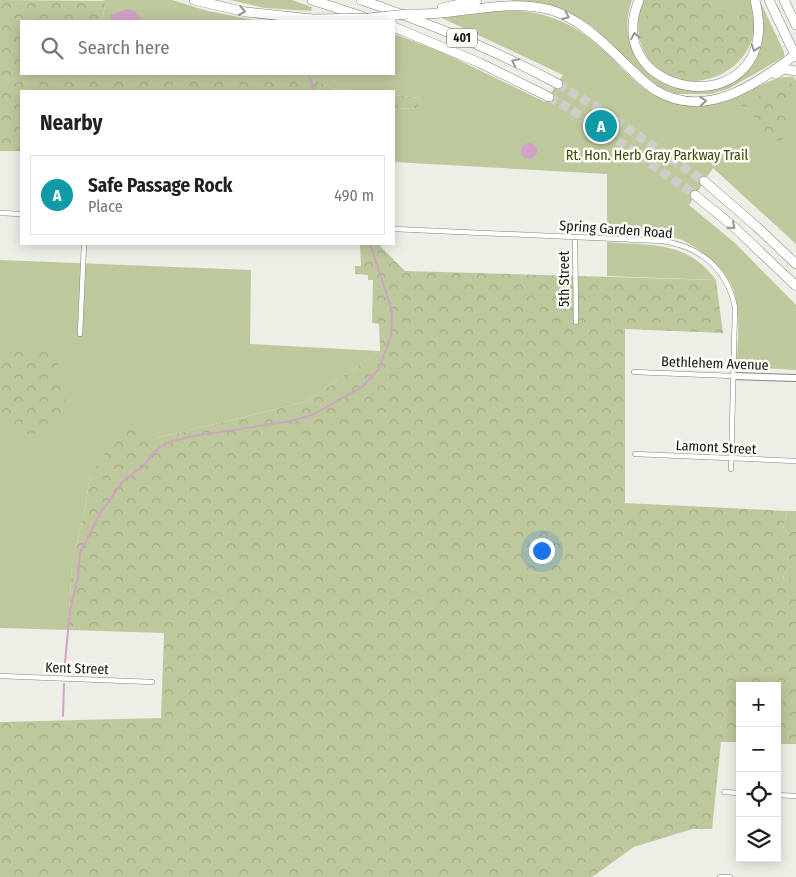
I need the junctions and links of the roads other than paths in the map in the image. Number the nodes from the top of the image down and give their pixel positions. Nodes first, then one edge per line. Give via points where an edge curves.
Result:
1 (194, 0) edge
2 (312, 0) edge
3 (361, 0) edge
4 (477, 0) edge
5 (639, 0) edge
6 (755, 0) edge
7 (769, 0) edge
8 (784, 0) edge
9 (448, 10) junction
10 (373, 20) edge
11 (796, 25) edge
12 (395, 27) edge
13 (796, 55) edge
14 (796, 71) edge
15 (760, 80) junction
16 (558, 84) tunnel mouth
17 (549, 97) tunnel mouth
18 (704, 181) tunnel mouth
19 (695, 195) tunnel mouth
20 (0, 213) edge
21 (20, 214) edge
22 (395, 229) edge
23 (575, 237) junction
24 (84, 245) edge
25 (796, 264) edge
26 (796, 286) edge
27 (576, 322) dead end
28 (80, 334) dead end
29 (634, 372) dead end
30 (734, 376) junction
31 (796, 378) edge
32 (635, 454) dead end
33 (731, 459) junction
34 (796, 462) edge
35 (731, 469) dead end
36 (0, 676) edge
37 (152, 682) dead end
38 (724, 792) dead end
39 (736, 793) edge
40 (781, 795) edge
41 (796, 796) edge
42 (720, 877) edge
43 (730, 877) edge

1 -> 9 highway, bridge via 246,12 312,19 369,18
2 - 10 highway
16 -> 3 highway, 401 via 454,34
4 - 9 highway
6 -> 5 highway via 760,31 752,56 729,79 699,88 669,81 647,63 637,45 634,28
7 - 13 highway
8 - 11 highway
9 -> 15 highway via 509,6 550,10 586,28 656,90 684,101 723,98
12 - 17 highway, 401 via 472,59
13 - 15 highway
14 - 15 highway via 784,69
18 - 25 highway
19 -> 26 highway via 741,233
20 - 21 street
22 - 23 street, Spring Garden Road
23 - 27 street, 5th Street
23 - 30 street, Spring Garden Road via 674,243 708,258 722,274 734,300
24 - 28 street
29 - 30 street, Bethlehem Avenue
30 - 31 street, Bethlehem Avenue
30 - 33 street, Spring Garden Road
32 - 33 street, Lamont Street
33 - 34 street, Lamont Street
33 - 35 street, Spring Garden Road
36 - 37 street, Kent Street
38 - 39 street
40 - 41 street
42 - 43 street

